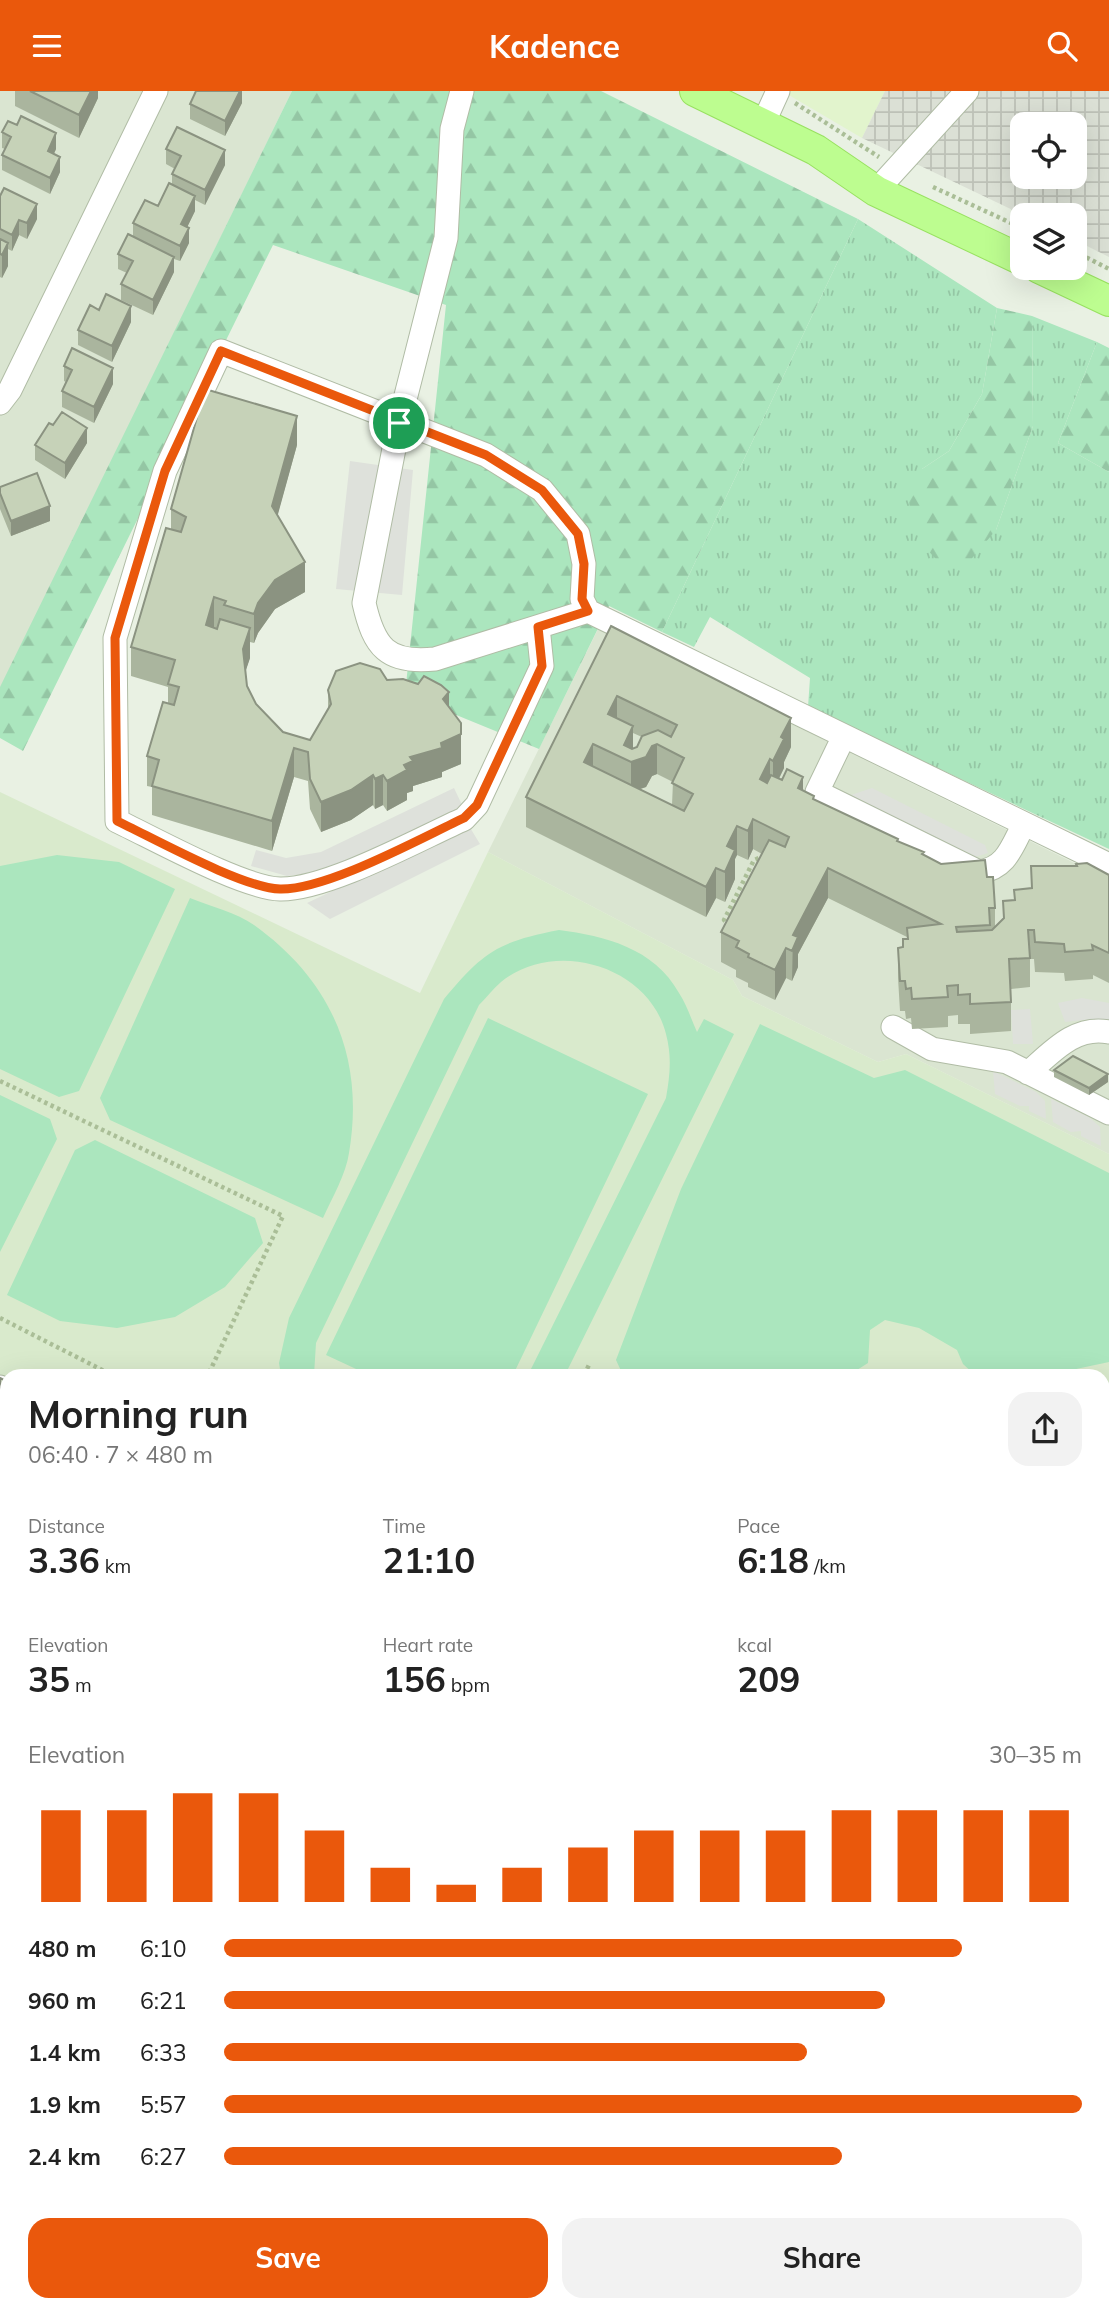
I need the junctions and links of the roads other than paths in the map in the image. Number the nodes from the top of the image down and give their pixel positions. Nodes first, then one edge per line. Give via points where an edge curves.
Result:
1 (156, 91) edge
2 (462, 91) edge
3 (695, 91) edge
4 (778, 91) edge
5 (967, 91) edge
6 (763, 124) junction
7 (876, 191) junction
8 (1010, 254) edge
9 (1064, 280) edge
10 (1109, 301) edge
11 (0, 403) edge
12 (399, 423) junction
13 (588, 611) junction
14 (538, 627) junction
15 (844, 736) junction
16 (1024, 824) junction
17 (1109, 865) edge
18 (893, 1027) dead end
19 (1109, 1032) edge
20 (1028, 1073) junction
21 (1109, 1113) edge

1 - 11 street
2 - 12 street via 452,129 446,238
3 - 6 main road
4 - 6 street
5 - 7 street
6 - 7 main road via 816,150
7 - 8 main road
9 - 10 main road
12 - 13 street via 486,455 542,490 578,534 584,564 582,599
12 - 14 street via 364,603 371,632 385,650 409,662 435,659
12 - 14 street via 221,351 165,471 115,638 117,821 256,885 282,889 334,877 464,818 477,805 542,666
13 - 14 street
13 - 15 street
15 - 16 street
15 - 16 street via 817,792 979,872 993,870 1006,860
16 - 17 street
18 - 20 street via 932,1049 1007,1062
19 - 20 street via 1094,1029 1074,1035
20 - 21 street

